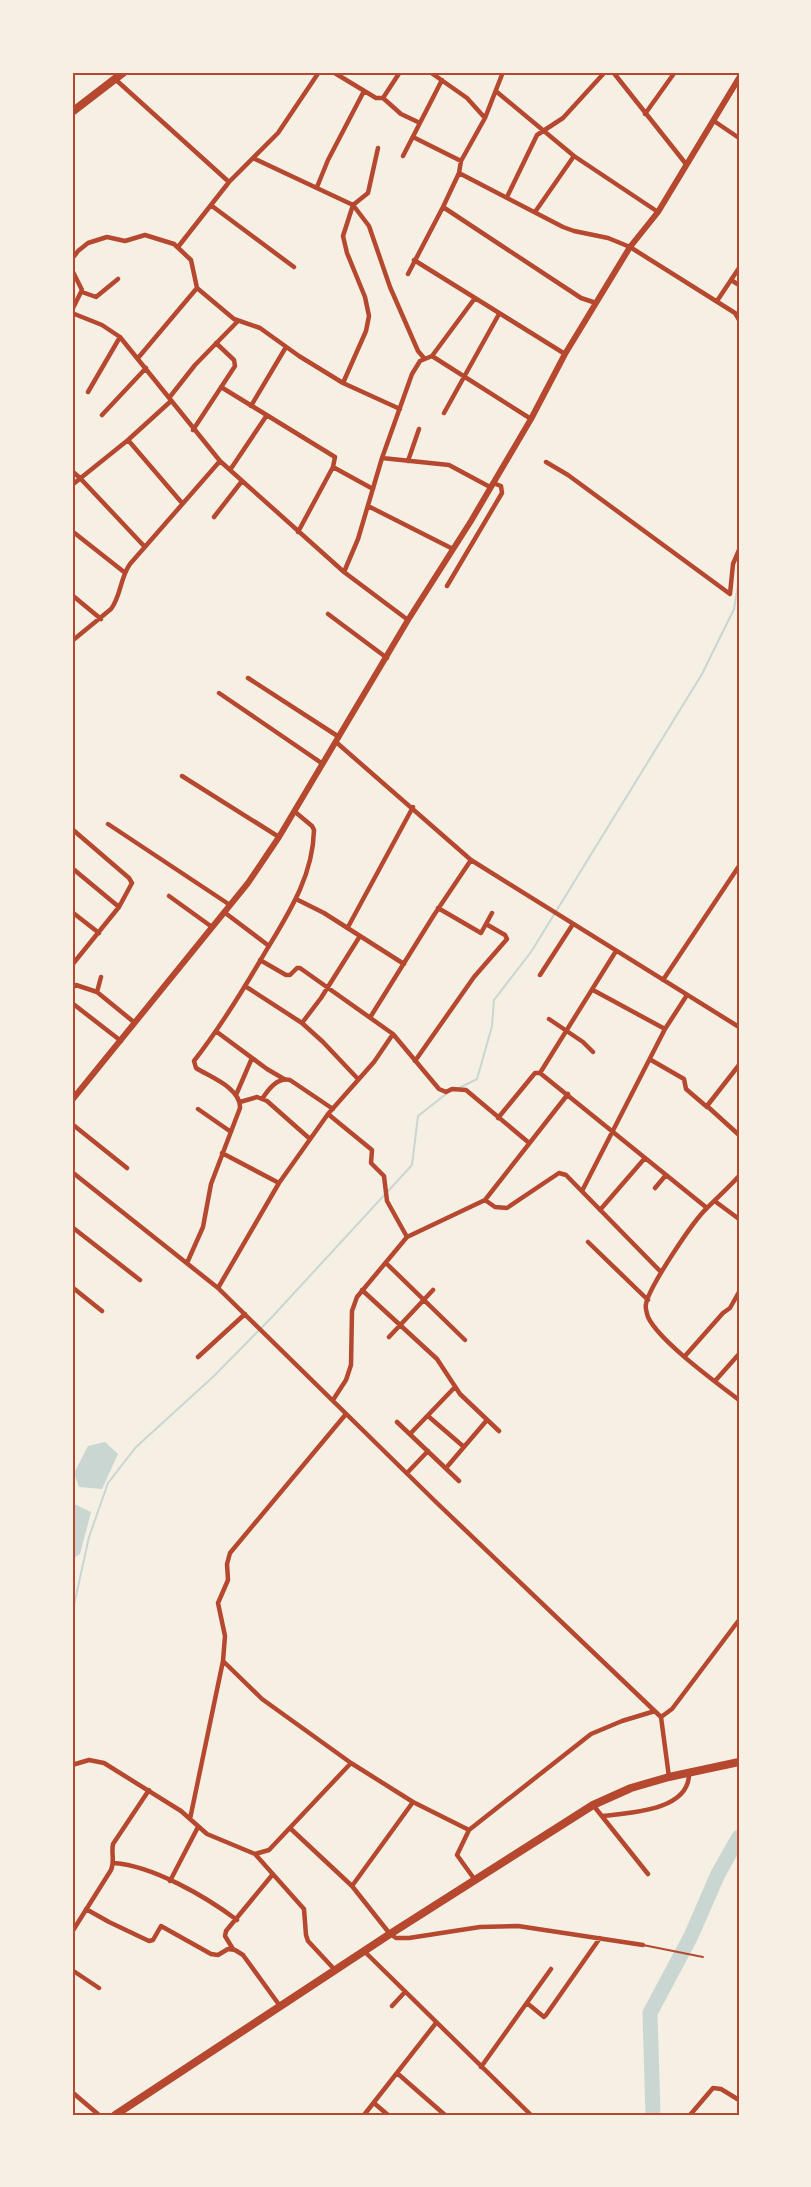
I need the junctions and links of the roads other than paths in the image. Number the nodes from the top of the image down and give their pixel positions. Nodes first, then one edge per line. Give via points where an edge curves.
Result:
1 (124, 72) edge
2 (319, 72) edge
3 (333, 72) edge
4 (400, 72) edge
5 (430, 72) edge
6 (503, 72) edge
7 (605, 72) edge
8 (613, 72) edge
9 (675, 72) edge
10 (739, 78) edge
11 (115, 79) junction
12 (442, 80) junction
13 (364, 91) junction
14 (497, 92) junction
15 (383, 98) junction
16 (72, 112) edge
17 (645, 114) junction
18 (485, 118) junction
19 (714, 121) junction
20 (420, 123) junction
21 (543, 130) junction
22 (413, 137) junction
23 (739, 138) edge
24 (378, 148) dead end
25 (403, 156) dead end
26 (574, 156) junction
27 (253, 158) junction
28 (461, 161) junction
29 (686, 164) junction
30 (459, 173) junction
31 (229, 182) junction
32 (317, 188) junction
33 (507, 197) junction
34 (353, 205) junction
35 (212, 206) junction
36 (443, 207) junction
37 (535, 212) junction
38 (658, 212) junction
39 (178, 247) junction
40 (630, 248) junction
41 (72, 259) edge
42 (414, 260) junction
43 (294, 267) dead end
44 (739, 268) edge
45 (72, 270) edge
46 (408, 274) dead end
47 (118, 279) dead end
48 (731, 280) junction
49 (739, 285) edge
50 (197, 288) junction
51 (82, 292) junction
52 (475, 298) junction
53 (717, 302) junction
54 (596, 303) junction
55 (72, 311) edge
56 (500, 314) junction
57 (739, 320) edge
58 (238, 321) junction
59 (120, 337) junction
60 (216, 343) junction
61 (286, 347) junction
62 (565, 354) junction
63 (432, 356) junction
64 (138, 358) junction
65 (424, 358) junction
66 (146, 368) junction
67 (466, 376) junction
68 (343, 383) junction
69 (221, 387) junction
70 (88, 392) dead end
71 (170, 399) junction
72 (251, 406) junction
73 (400, 409) junction
74 (444, 413) dead end
75 (102, 415) dead end
76 (267, 416) junction
77 (531, 419) junction
78 (419, 429) dead end
79 (193, 430) junction
80 (128, 440) junction
81 (382, 459) junction
82 (220, 461) junction
83 (408, 461) junction
84 (546, 462) dead end
85 (333, 467) junction
86 (230, 470) junction
87 (72, 471) edge
88 (80, 477) junction
89 (242, 481) junction
90 (72, 485) edge
91 (491, 485) junction
92 (374, 489) junction
93 (182, 503) junction
94 (368, 506) junction
95 (214, 517) dead end
96 (471, 521) junction
97 (483, 528) junction
98 (72, 531) edge
99 (298, 532) junction
100 (144, 546) junction
101 (453, 549) junction
102 (739, 550) edge
103 (124, 572) junction
104 (344, 572) junction
105 (447, 586) dead end
106 (72, 595) edge
107 (328, 614) dead end
108 (101, 619) junction
109 (408, 620) junction
110 (72, 641) edge
111 (387, 658) junction
112 (248, 678) dead end
113 (219, 693) dead end
114 (338, 739) junction
115 (323, 764) junction
116 (182, 776) dead end
117 (413, 807) junction
118 (294, 811) junction
119 (108, 824) dead end
120 (72, 829) edge
121 (279, 837) junction
122 (471, 860) junction
123 (739, 866) edge
124 (72, 868) edge
125 (170, 896) dead end
126 (296, 899) junction
127 (230, 905) junction
128 (119, 908) junction
129 (438, 908) junction
130 (72, 912) edge
131 (224, 912) junction
132 (492, 913) dead end
133 (486, 924) junction
134 (573, 924) junction
135 (212, 927) junction
136 (348, 927) junction
137 (99, 933) junction
138 (360, 936) junction
139 (269, 946) junction
140 (616, 951) junction
141 (72, 955) edge
142 (78, 960) junction
143 (260, 960) junction
144 (404, 964) junction
145 (72, 965) edge
146 (540, 975) dead end
147 (101, 977) dead end
148 (663, 980) junction
149 (245, 986) junction
150 (329, 987) junction
151 (72, 988) edge
152 (593, 990) junction
153 (97, 992) junction
154 (687, 995) junction
155 (72, 1003) edge
156 (370, 1016) junction
157 (549, 1019) dead end
158 (135, 1023) junction
159 (302, 1023) junction
160 (739, 1027) edge
161 (665, 1029) junction
162 (567, 1030) junction
163 (217, 1032) junction
164 (393, 1034) junction
165 (121, 1041) junction
166 (593, 1052) dead end
167 (252, 1058) junction
168 (651, 1060) junction
169 (415, 1061) junction
170 (739, 1065) edge
171 (540, 1073) junction
172 (284, 1079) junction
173 (358, 1079) junction
174 (568, 1094) junction
175 (236, 1095) junction
176 (262, 1099) junction
177 (72, 1100) edge
178 (240, 1102) junction
179 (707, 1107) junction
180 (198, 1109) dead end
181 (333, 1109) junction
182 (328, 1114) junction
183 (498, 1118) junction
184 (72, 1124) edge
185 (614, 1131) junction
186 (231, 1132) junction
187 (739, 1135) edge
188 (310, 1139) junction
189 (528, 1142) junction
190 (222, 1153) junction
191 (645, 1158) junction
192 (127, 1168) dead end
193 (72, 1172) edge
194 (666, 1175) junction
195 (739, 1176) edge
196 (279, 1183) junction
197 (655, 1188) dead end
198 (582, 1191) junction
199 (485, 1200) junction
200 (716, 1202) junction
201 (707, 1208) junction
202 (600, 1210) junction
203 (739, 1219) edge
204 (72, 1227) edge
205 (407, 1237) junction
206 (588, 1242) dead end
207 (187, 1263) junction
208 (386, 1263) junction
209 (661, 1272) junction
210 (140, 1280) dead end
211 (72, 1287) edge
212 (218, 1288) junction
213 (362, 1290) junction
214 (433, 1290) dead end
215 (739, 1292) edge
216 (648, 1300) junction
217 (424, 1301) junction
218 (102, 1311) dead end
219 (245, 1314) junction
220 (401, 1325) junction
221 (389, 1337) dead end
222 (465, 1340) dead end
223 (739, 1354) edge
224 (685, 1356) junction
225 (198, 1357) dead end
226 (715, 1381) junction
227 (455, 1387) junction
228 (739, 1400) edge
229 (333, 1401) junction
230 (346, 1414) junction
231 (428, 1416) junction
232 (487, 1420) junction
233 (397, 1422) dead end
234 (500, 1431) dead end
235 (410, 1434) junction
236 (464, 1447) junction
237 (428, 1451) junction
238 (446, 1468) junction
239 (407, 1473) junction
240 (459, 1481) dead end
241 (739, 1620) edge
242 (222, 1661) junction
243 (655, 1711) junction
244 (661, 1717) junction
245 (739, 1762) edge
246 (351, 1763) junction
247 (72, 1765) edge
248 (689, 1773) junction
249 (669, 1777) junction
250 (149, 1790) junction
251 (413, 1802) junction
252 (593, 1805) junction
253 (602, 1816) junction
254 (190, 1819) junction
255 (198, 1827) junction
256 (291, 1829) junction
257 (469, 1830) junction
258 (255, 1854) junction
259 (114, 1863) junction
260 (273, 1874) junction
261 (648, 1874) dead end
262 (475, 1880) junction
263 (170, 1881) junction
264 (352, 1886) junction
265 (86, 1909) junction
266 (237, 1920) junction
267 (73, 1929) edge
268 (390, 1934) junction
269 (600, 1938) junction
270 (643, 1945) joint
271 (233, 1949) junction
272 (364, 1951) junction
273 (703, 1957) dead end
274 (72, 1970) edge
275 (335, 1970) junction
276 (551, 1970) dead end
277 (99, 1988) dead end
278 (405, 1992) junction
279 (527, 2002) junction
280 (280, 2006) junction
281 (392, 2006) dead end
282 (436, 2023) junction
283 (481, 2067) junction
284 (397, 2073) junction
285 (72, 2092) edge
286 (739, 2100) edge
287 (374, 2103) junction
288 (120, 2114) edge
289 (99, 2115) edge
290 (364, 2115) edge
291 (388, 2115) edge
292 (445, 2115) edge
293 (531, 2115) edge
294 (690, 2115) edge

1 - 11 main road
2 - 27 street via 278,133
3 - 13 street
4 - 15 street
5 - 12 street
6 - 14 street
7 - 21 street via 563,118
8 - 17 street
9 - 17 street
10 - 19 street
11 - 16 main road
11 - 31 street
12 - 18 street via 473,103
12 - 20 street
13 - 15 street
13 - 32 street
14 - 18 street
14 - 21 street
15 - 20 street via 401,114
17 - 29 street
18 - 28 street
19 - 23 street
19 - 29 street
20 - 22 street
21 - 26 street
21 - 33 street
22 - 25 street
22 - 28 street
24 - 34 street via 368,193
26 - 37 street
26 - 38 street
27 - 31 street
27 - 32 street
28 - 30 street
29 - 38 street
30 - 33 street
30 - 36 street
31 - 35 street
32 - 34 street
33 - 37 street
34 - 65 street via 369,226 390,287
34 - 68 street via 344,228 344,244 369,316
35 - 39 street
35 - 43 street
36 - 42 street
36 - 54 street via 581,298
37 - 40 street via 574,231 608,238
38 - 40 street
39 - 41 street via 144,235 125,241 107,237 88,243
39 - 50 street via 193,264
40 - 53 street
40 - 54 street
42 - 46 street
42 - 52 street
44 - 48 street
45 - 51 street
47 - 51 street via 96,297
48 - 49 street
48 - 53 street
50 - 58 street
50 - 64 street
51 - 55 street
52 - 56 street
52 - 63 street
53 - 57 street
54 - 62 street
55 - 59 street
56 - 62 street
56 - 67 street
58 - 60 street
58 - 61 street via 260,328
59 - 64 street
59 - 70 street
60 - 69 street via 235,364
60 - 71 street
61 - 68 street
61 - 72 street
62 - 77 street
63 - 65 street
63 - 67 street
64 - 66 street
65 - 73 street via 412,374
66 - 71 street
66 - 75 street
67 - 74 street
67 - 77 street
68 - 73 street
69 - 72 street
69 - 79 street
71 - 79 street
71 - 80 street
72 - 76 street
73 - 81 street
76 - 85 street via 333,456
76 - 86 street
77 - 91 street
78 - 83 street
79 - 82 street
80 - 88 street
80 - 93 street
81 - 83 street
81 - 92 street
82 - 86 street
82 - 93 street
83 - 91 street via 449,465
84 - 102 street via 730,594 733,564
85 - 92 street
85 - 99 street
86 - 89 street
87 - 88 street
88 - 90 street
88 - 100 street
89 - 95 street
89 - 99 street
91 - 96 street
91 - 97 street via 501,486 503,491
92 - 94 street
93 - 100 street
94 - 101 street
94 - 104 street
96 - 97 street
96 - 101 street
97 - 105 street
98 - 103 street
99 - 104 street
100 - 103 street
101 - 109 street
103 - 108 street via 115,602
104 - 109 street
106 - 108 street
107 - 111 street
108 - 110 street
109 - 111 street
111 - 114 street
112 - 114 street
113 - 115 street
114 - 115 street
114 - 117 street
115 - 118 street
116 - 121 street
117 - 122 street
117 - 136 street
118 - 121 street
118 - 126 street via 312,826 314,833 309,868
119 - 127 street
120 - 128 street via 131,880
121 - 127 street
122 - 129 street
122 - 134 street
123 - 148 street
124 - 128 street
125 - 135 street
126 - 136 street
126 - 139 street
127 - 131 street
128 - 137 street
129 - 133 street via 481,933
129 - 144 street
130 - 137 street
131 - 135 street
131 - 139 street
132 - 133 street
133 - 169 street via 505,934 506,940 474,977
134 - 140 street
134 - 146 street
135 - 158 street
136 - 138 street
137 - 142 street
138 - 144 street
138 - 150 street
139 - 143 street
140 - 148 street
140 - 152 street
141 - 142 street
142 - 145 street
143 - 149 street
143 - 150 street via 286,975 300,968
144 - 156 street
147 - 153 street
148 - 154 street
149 - 159 street
149 - 163 street
150 - 156 street
150 - 159 street
151 - 153 street via 76,985
152 - 161 street
152 - 162 street
153 - 158 street
154 - 160 street
154 - 161 street
155 - 165 street
156 - 164 street
157 - 162 street
158 - 165 street
159 - 173 street
161 - 168 street
162 - 166 street
162 - 171 street
163 - 167 street
163 - 175 street via 194,1065
164 - 169 street
164 - 173 street
165 - 177 street
167 - 172 street
167 - 175 street
168 - 179 street via 684,1079 686,1089
168 - 185 street
169 - 183 street via 440,1089 466,1090
170 - 179 street
171 - 174 street
171 - 183 street via 535,1073
172 - 176 street
172 - 181 street
173 - 181 street
174 - 185 street
174 - 189 street
175 - 178 street
176 - 178 street
176 - 188 street
178 - 186 street
179 - 187 street
180 - 186 street
181 - 182 street
182 - 188 street
182 - 205 street via 373,1152 371,1163 384,1176 387,1201
183 - 189 street
184 - 192 street
185 - 191 street
185 - 198 street
186 - 190 street
188 - 196 street
189 - 199 street
190 - 196 street
190 - 207 street via 211,1184 207,1218
191 - 194 street
191 - 202 street
193 - 207 street
194 - 197 street
194 - 201 street
195 - 200 street
196 - 212 street
198 - 199 street via 560,1173 507,1208
198 - 202 street
199 - 205 street
200 - 201 street
200 - 203 street
201 - 209 street
202 - 209 street
204 - 210 street
205 - 208 street
206 - 216 street
207 - 212 street
208 - 213 street
208 - 217 street
209 - 216 street
211 - 218 street
212 - 219 street
213 - 220 street
213 - 229 street via 352,1311 349,1372
214 - 217 street
215 - 224 street via 730,1308
216 - 224 street via 647,1316 653,1326
217 - 220 street
217 - 222 street
219 - 225 street
219 - 229 street
220 - 221 street
220 - 227 street via 441,1363
223 - 226 street
224 - 226 street
226 - 228 street
227 - 231 street
227 - 232 street
229 - 230 street
230 - 239 street
230 - 242 street via 228,1558 228,1580 218,1603 225,1636
231 - 235 street
231 - 236 street
232 - 234 street
232 - 236 street
233 - 235 street
235 - 237 street
236 - 238 street
237 - 238 street
237 - 239 street
238 - 240 street
239 - 243 street
241 - 244 street via 672,1709
242 - 246 street via 262,1699
242 - 254 street
243 - 244 street
243 - 257 street via 591,1734
244 - 249 street
245 - 248 main road
246 - 251 street
246 - 256 street
247 - 250 street via 98,1761
248 - 249 main road
248 - 253 street via 690,1782 679,1797 657,1808
249 - 252 main road
250 - 254 street
250 - 259 street via 113,1844
251 - 257 street
251 - 264 street
252 - 253 street
252 - 262 main road
253 - 261 street
254 - 255 street
255 - 258 street via 211,1837
255 - 263 street
256 - 258 street via 269,1850
256 - 264 street
257 - 262 street via 457,1855
258 - 260 street
259 - 263 street via 134,1866
259 - 265 street
260 - 266 street
260 - 275 street via 304,1909 308,1941
262 - 268 main road
263 - 266 street
264 - 268 street
265 - 267 street
265 - 271 street via 149,1941 161,1926 211,1954
266 - 271 street via 225,1933
268 - 269 street via 409,1938 480,1927 518,1926
268 - 272 main road
269 - 270 street
269 - 279 street via 544,2017
270 - 273 lane
271 - 280 street via 243,1955
272 - 275 main road
272 - 278 street
274 - 277 street
275 - 280 main road
276 - 279 street
278 - 281 street
278 - 282 street
279 - 283 street
280 - 288 main road
282 - 283 street
282 - 284 street
283 - 293 street
284 - 287 street
284 - 292 street
285 - 289 street
286 - 294 street via 713,2088
287 - 290 street
287 - 291 street

